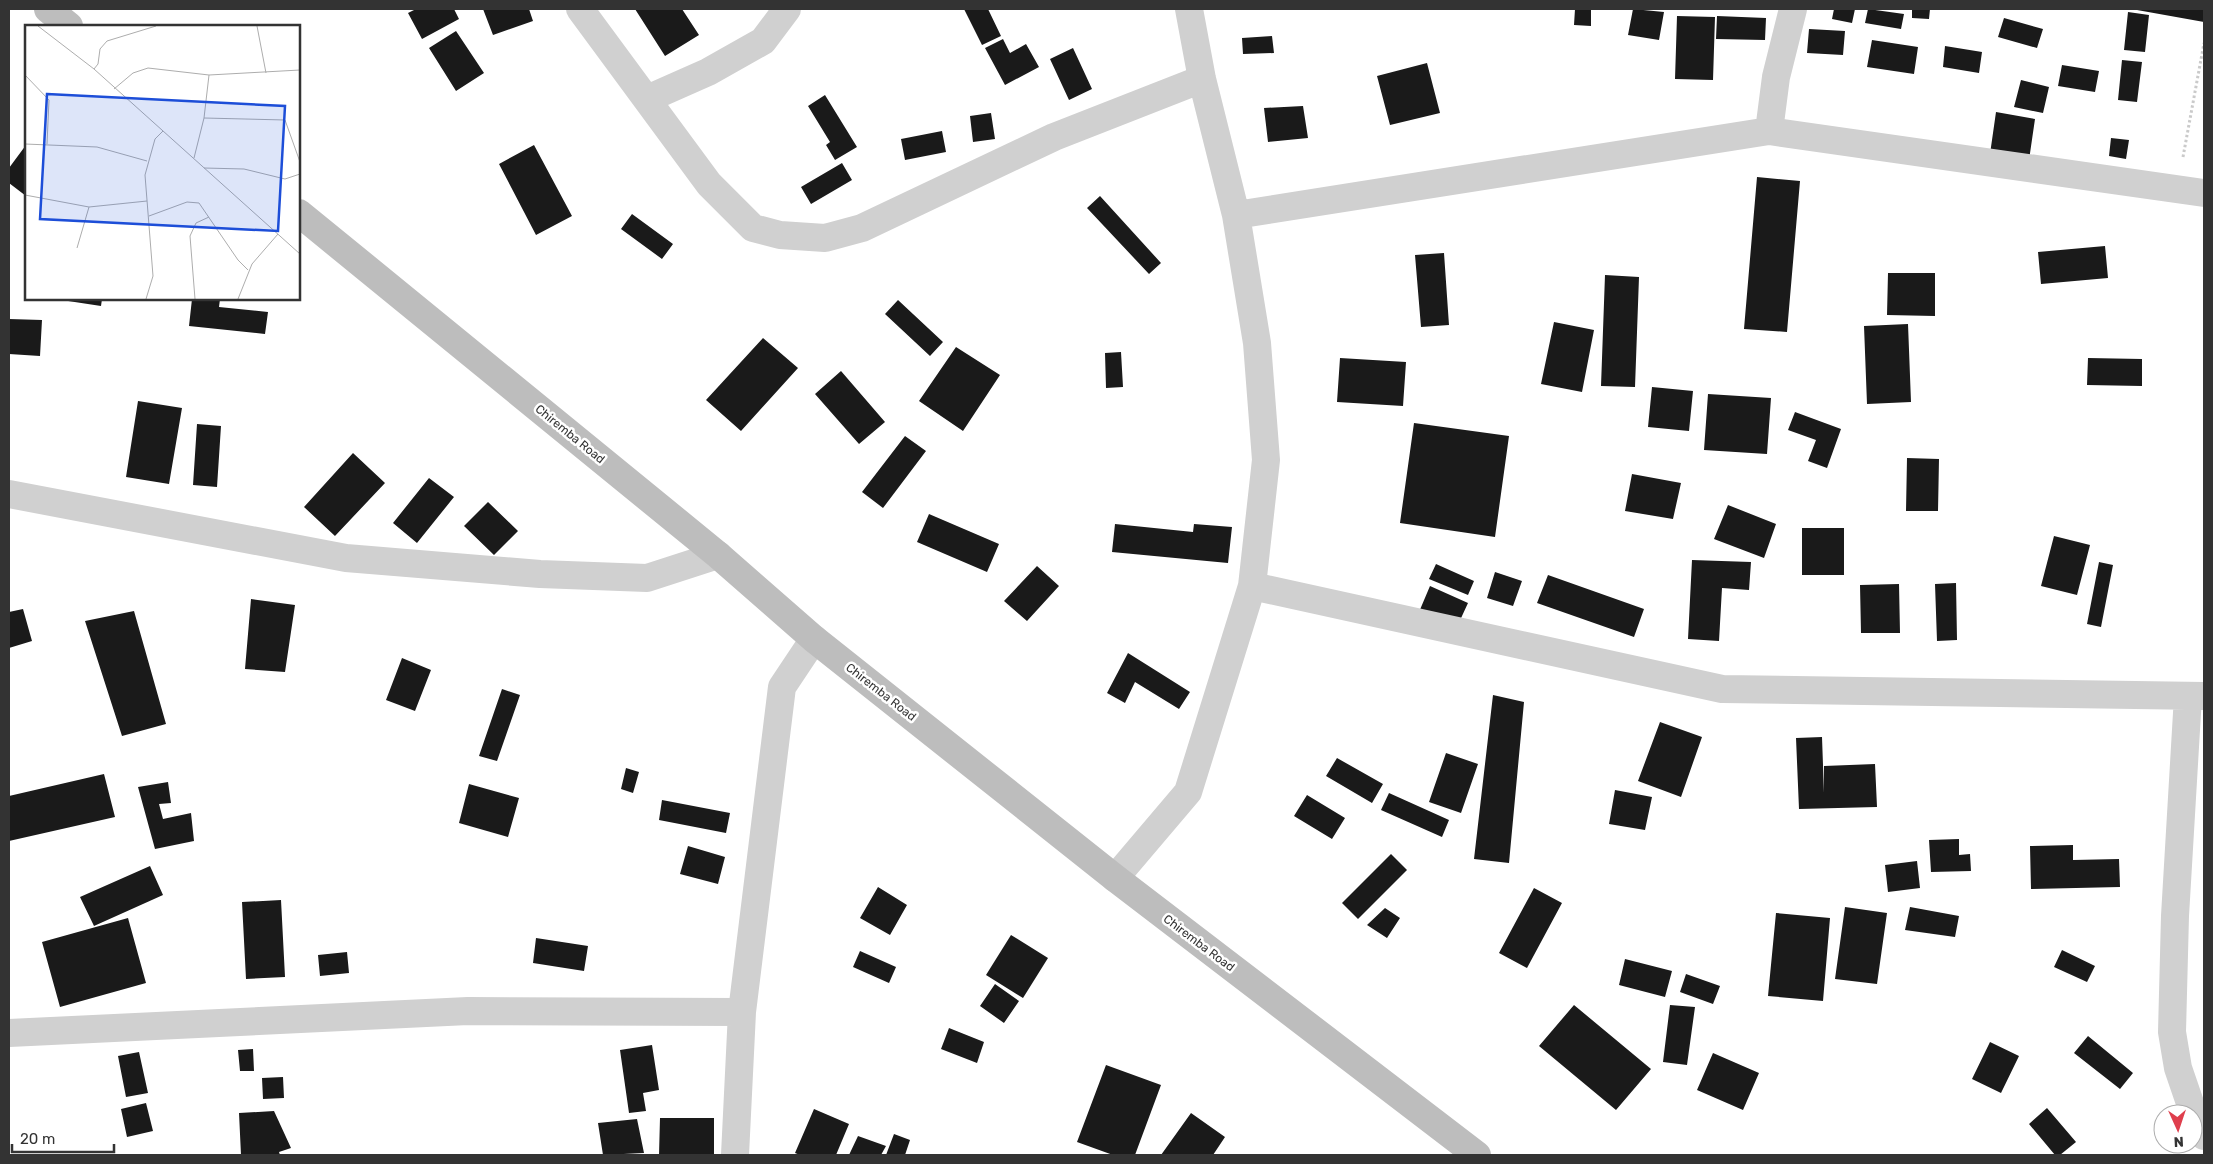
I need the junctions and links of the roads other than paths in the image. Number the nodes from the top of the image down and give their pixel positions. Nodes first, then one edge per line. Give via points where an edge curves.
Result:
1 (48, 9) edge
2 (580, 9) edge
3 (786, 9) edge
4 (1189, 9) edge
5 (1793, 9) edge
6 (68, 25) edge
7 (1202, 79) junction
8 (647, 99) junction
9 (1769, 132) junction
10 (2192, 191) edge
11 (300, 214) edge
12 (1236, 216) junction
13 (9, 494) edge
14 (718, 555) junction
15 (1252, 586) junction
16 (814, 639) junction
17 (2196, 696) edge
18 (1115, 878) junction
19 (742, 1012) junction
20 (9, 1033) edge
21 (2204, 1136) edge
22 (735, 1155) edge
23 (1476, 1155) edge

1 - 6 main road
2 - 8 street
3 - 8 street via 763,40 708,72
4 - 7 street
5 - 9 street via 1776,77
7 - 8 street via 1054,137 862,228 825,238 780,235 753,228 709,184
7 - 12 street
9 - 10 street
9 - 12 street
11 - 14 main road, Chiremba Road
12 - 15 street via 1257,343 1266,460
13 - 14 street via 346,558 540,574 648,578
14 - 16 main road, Chiremba Road
15 - 17 street via 1722,689
15 - 18 street via 1188,792
16 - 18 main road, Chiremba Road
16 - 19 street via 782,687
17 - 21 street via 2175,916 2172,1032 2178,1068
18 - 23 main road, Chiremba Road
19 - 20 street via 468,1011
19 - 22 street

